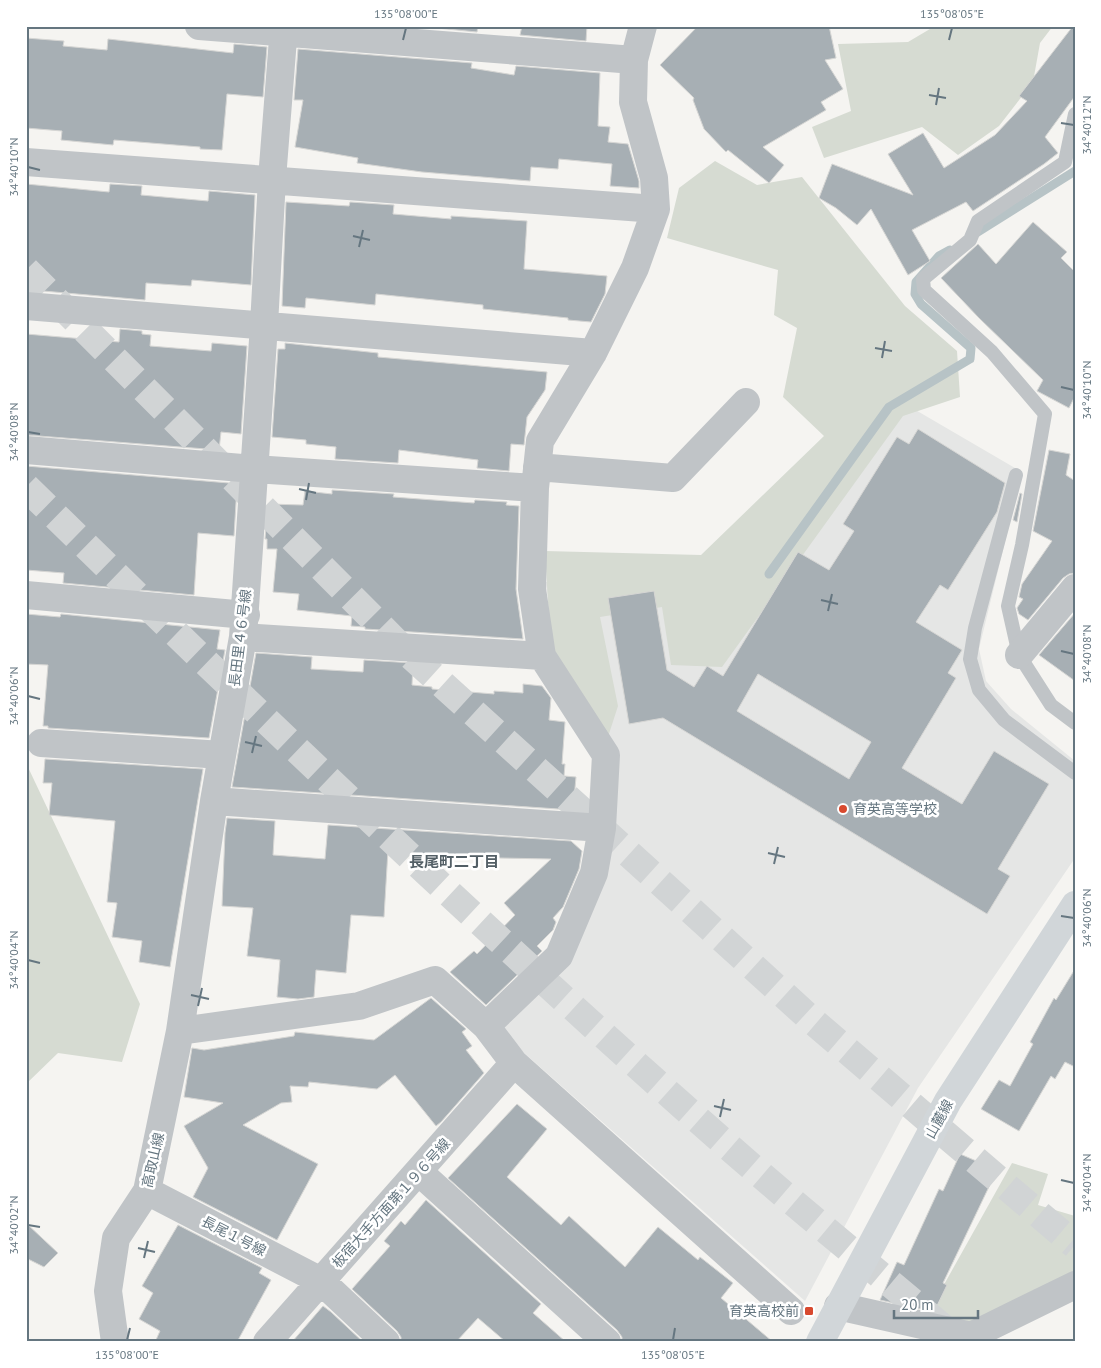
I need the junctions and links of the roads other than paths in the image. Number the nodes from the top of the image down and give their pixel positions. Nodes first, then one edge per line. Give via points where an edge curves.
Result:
1 (199, 26) edge
2 (643, 26) edge
3 (283, 30) edge
4 (634, 60) junction
5 (1075, 114) edge
6 (26, 162) edge
7 (272, 179) junction
8 (656, 209) junction
9 (26, 306) edge
10 (264, 325) junction
11 (592, 353) junction
12 (746, 402) dead end
13 (26, 450) edge
14 (254, 469) junction
15 (1016, 475) dead end
16 (536, 478) junction
17 (1075, 588) edge
18 (26, 595) edge
19 (244, 626) junction
20 (1019, 655) junction
21 (542, 656) junction
22 (1075, 723) edge
23 (42, 743) dead end
24 (222, 755) junction
25 (1075, 773) edge
26 (214, 801) junction
27 (602, 828) junction
28 (1075, 905) edge
29 (486, 1026) junction
30 (180, 1031) junction
31 (514, 1063) junction
32 (419, 1172) junction
33 (147, 1191) junction
34 (321, 1281) junction
35 (1075, 1285) edge
36 (838, 1306) junction
37 (791, 1311) dead end
38 (115, 1342) edge
39 (267, 1342) edge
40 (386, 1342) edge
41 (607, 1342) edge
42 (820, 1342) edge

1 - 3 street
2 - 4 street
3 - 4 street
3 - 7 street, 長田里４６号線
4 - 8 street via 633,102 654,178
5 - 20 lane via 1065,162 978,221 970,240 923,279 924,290 992,352 1045,414 1008,606
6 - 7 street
7 - 8 street
7 - 10 street, 長田里４６号線
8 - 11 street via 636,268
9 - 10 street
10 - 11 street
10 - 14 street, 長田里４６号線
11 - 16 street via 540,441
12 - 16 street via 674,478
13 - 14 street
14 - 16 street
14 - 19 street, 長田里４６号線
15 - 25 lane via 975,628 970,659 979,690 1004,720
16 - 21 street via 532,589
17 - 20 street
18 - 19 street
19 - 21 street
19 - 24 street, 長田里４６号線
20 - 22 lane via 1051,705
21 - 27 street via 606,755
23 - 24 street
24 - 26 street, 長田里４６号線
26 - 27 street
26 - 30 street, 長田里４６号線
27 - 29 street via 594,873 559,956
28 - 36 main road, 山麓線 via 948,1101
29 - 30 street via 435,980 359,1006
29 - 31 street
30 - 33 street, 高取山線
31 - 32 street, 板宿大手方面第１９６号線
31 - 37 street
32 - 34 street, 板宿大手方面第１９６号線
32 - 41 street
33 - 34 street, 長尾１号線
33 - 38 street, 高取山線 via 116,1238 108,1291
34 - 39 street, 板宿大手方面第１９６号線
34 - 40 street, 長尾１号線
35 - 36 street via 971,1336
36 - 42 main road, 山麓線

